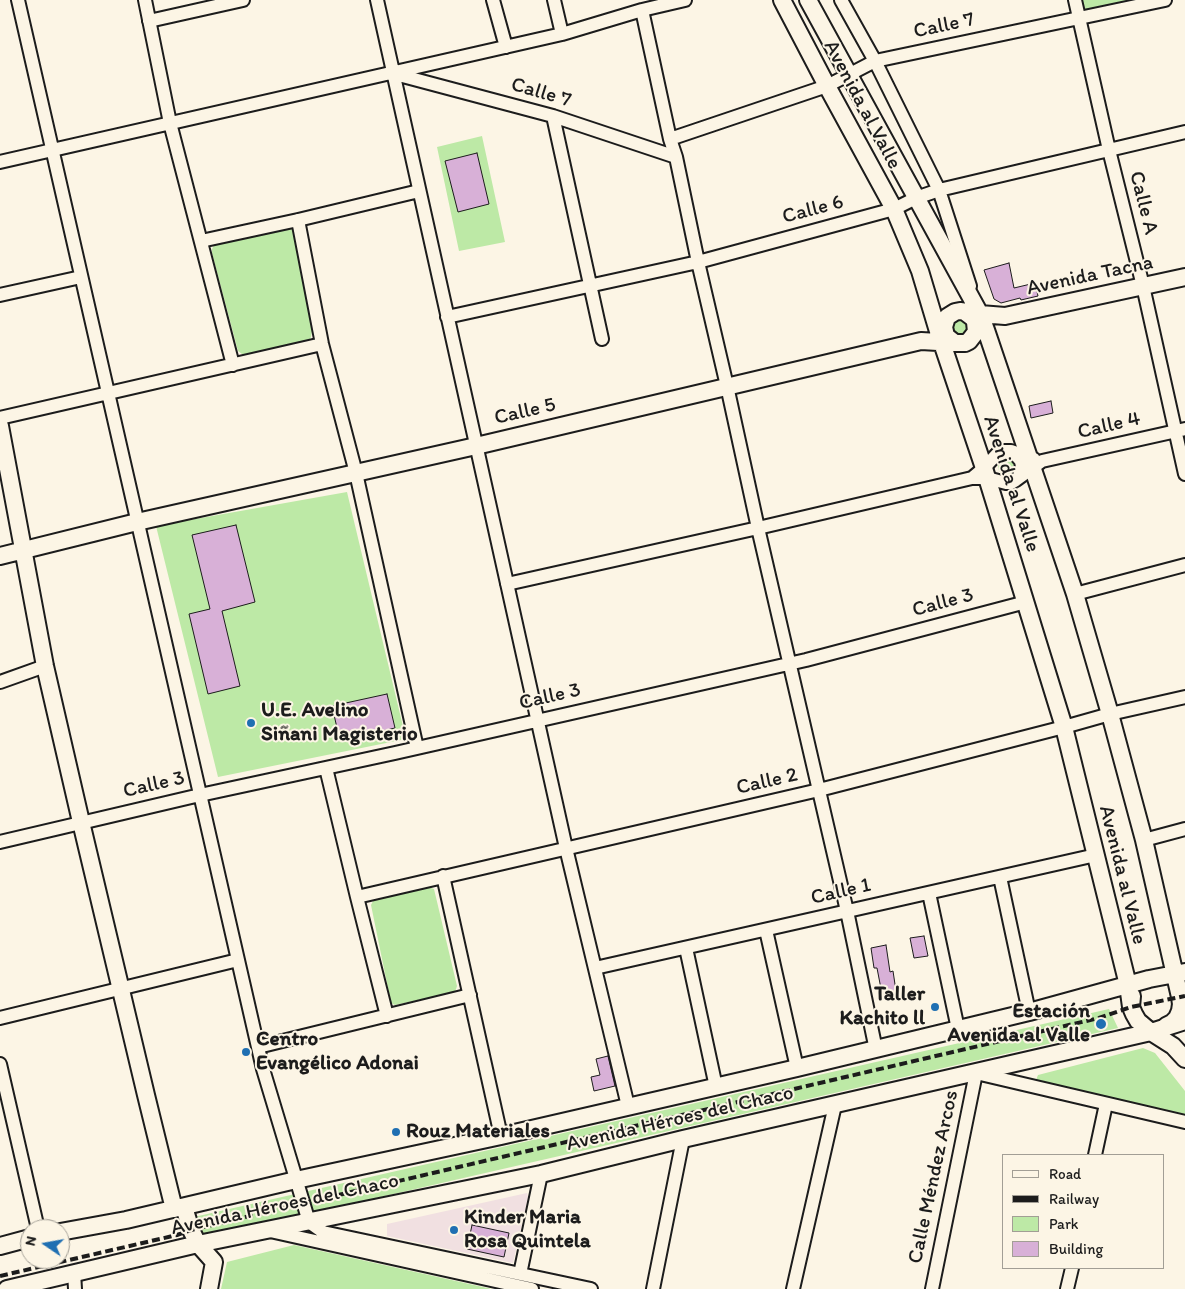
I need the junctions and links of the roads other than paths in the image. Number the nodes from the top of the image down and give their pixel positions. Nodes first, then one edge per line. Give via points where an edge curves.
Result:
1 (18, 0) edge
2 (145, 0) edge
3 (243, 0) edge
4 (377, 0) edge
5 (493, 0) edge
6 (554, 0) edge
7 (686, 0) edge
8 (782, 0) edge
9 (808, 0) edge
10 (841, 0) edge
11 (1075, 0) edge
12 (1165, 0) edge
13 (642, 10) junction
14 (1079, 18) junction
15 (149, 20) junction
16 (562, 34) junction
17 (506, 47) junction
18 (875, 61) junction
19 (393, 74) junction
20 (850, 75) junction
21 (827, 86) junction
22 (553, 116) junction
23 (170, 123) junction
24 (1185, 132) edge
25 (670, 140) junction
26 (52, 150) junction
27 (1109, 150) junction
28 (676, 157) junction
29 (0, 162) edge
30 (939, 190) junction
31 (419, 191) junction
32 (916, 198) junction
33 (894, 209) junction
34 (298, 220) junction
35 (200, 242) junction
36 (698, 262) junction
37 (81, 277) junction
38 (1185, 277) edge
39 (590, 286) junction
40 (1143, 286) junction
41 (0, 295) edge
42 (972, 313) junction
43 (1005, 316) junction
44 (447, 317) junction
45 (986, 330) junction
46 (950, 335) junction
47 (602, 339) dead end
48 (322, 344) junction
49 (233, 365) junction
50 (727, 386) junction
51 (109, 393) junction
52 (0, 418) edge
53 (0, 426) edge
54 (1180, 430) edge
55 (476, 446) junction
56 (1030, 460) junction
57 (356, 473) junction
58 (986, 473) junction
59 (1185, 474) edge
60 (1016, 480) junction
61 (137, 522) junction
62 (758, 528) junction
63 (23, 550) junction
64 (0, 556) edge
65 (1185, 565) edge
66 (507, 584) junction
67 (1075, 594) junction
68 (1026, 602) junction
69 (790, 663) junction
70 (45, 666) junction
71 (0, 682) edge
72 (1185, 697) edge
73 (1110, 714) junction
74 (538, 721) junction
75 (1064, 727) junction
76 (417, 748) junction
77 (326, 768) junction
78 (819, 790) junction
79 (200, 795) junction
80 (80, 822) junction
81 (1185, 829) edge
82 (1144, 840) junction
83 (0, 842) edge
84 (566, 848) junction
85 (1096, 855) junction
86 (444, 876) junction
87 (1000, 877) junction
88 (929, 893) junction
89 (356, 897) junction
90 (847, 911) junction
91 (766, 930) junction
92 (686, 948) junction
93 (238, 960) junction
94 (595, 968) junction
95 (1180, 973) edge
96 (1149, 979) junction
97 (1128, 985) junction
98 (121, 989) junction
99 (470, 995) junction
100 (1183, 1000) edge
101 (1132, 1007) junction
102 (1029, 1012) junction
103 (387, 1016) junction
104 (0, 1018) edge
105 (1185, 1021) edge
106 (1153, 1028) junction
107 (958, 1029) junction
108 (258, 1047) junction
109 (876, 1050) junction
110 (1185, 1059) edge
111 (0, 1064) edge
112 (797, 1068) junction
113 (976, 1073) junction
114 (716, 1087) junction
115 (1106, 1104) junction
116 (834, 1105) junction
117 (628, 1106) junction
118 (1185, 1122) edge
119 (501, 1136) junction
120 (683, 1139) junction
121 (1095, 1154) edge
122 (541, 1174) junction
123 (296, 1180) junction
124 (179, 1208) junction
125 (36, 1219) edge
126 (309, 1222) junction
127 (70, 1230) edge
128 (265, 1230) junction
129 (20, 1241) edge
130 (198, 1244) junction
131 (0, 1246) edge
132 (1072, 1269) edge
133 (74, 1272) junction
134 (520, 1274) junction
135 (7, 1289) edge
136 (75, 1289) edge
137 (209, 1289) edge
138 (532, 1289) edge
139 (591, 1289) edge
140 (653, 1289) edge
141 (793, 1289) edge
142 (932, 1289) edge
143 (1067, 1289) edge

1 - 26 street
2 - 15 street
3 - 15 street
4 - 19 street
5 - 17 street
6 - 16 street
7 - 13 street
8 - 21 main road, Avenida al Valle
9 - 20 main road, Avenida al Valle
10 - 18 street
11 - 14 street, Calle A
12 - 14 street, Calle 7
13 - 16 street
13 - 25 street
14 - 18 street, Calle 7
14 - 27 street, Calle A
15 - 23 street
16 - 17 street
17 - 19 street
18 - 20 street, Calle 7
18 - 30 street
19 - 22 street, Calle 7
19 - 23 street
19 - 31 street
20 - 21 street, Calle 7
20 - 32 main road, Avenida al Valle
21 - 25 street, Calle 7
21 - 33 main road, Avenida al Valle
22 - 28 street, Calle 7
22 - 39 street
23 - 26 street
23 - 35 street
24 - 27 street, Calle 6
25 - 28 street
26 - 29 street
26 - 37 street
27 - 30 street, Calle 6
27 - 40 street, Calle A
28 - 36 street
30 - 32 street, Calle 6
30 - 42 street
31 - 34 street
31 - 44 street
32 - 33 street, Calle 6
32 - 42 main road, Avenida al Valle
33 - 36 street, Calle 6
33 - 46 main road, Avenida al Valle
34 - 35 street
34 - 48 street
35 - 49 street
36 - 39 street, Calle 6
36 - 50 street
37 - 41 street
37 - 51 street
38 - 40 main road, Avenida Tacna
39 - 44 street, Calle 6
39 - 47 street
40 - 43 main road, Avenida Tacna
40 - 54 street, Calle A
42 - 43 main road, Avenida Tacna
42 - 45 main road, Avenida al Valle
42 - 46 main road via 960,311 951,314
42 - 46 main road via 976,332
43 - 45 main road, Avenida Tacna
44 - 55 street
45 - 46 main road, Avenida Tacna
45 - 56 main road, Avenida al Valle
46 - 50 main road, Calle 5
46 - 58 main road, Avenida al Valle
48 - 49 street
48 - 57 street
49 - 51 street
50 - 55 main road, Calle 5
50 - 62 street
51 - 52 street
51 - 61 street
53 - 63 main road
54 - 56 street, Calle 4
54 - 59 street, Calle A
55 - 57 main road, Calle 5
55 - 66 street
56 - 58 street via 1011,451 1001,452 993,457
56 - 60 street, Calle 4
56 - 60 street via 1021,461
56 - 67 main road, Avenida al Valle
57 - 61 main road, Calle 5
57 - 76 street
58 - 60 street via 1006,483
58 - 62 street
58 - 68 main road, Avenida al Valle
61 - 63 main road, Calle 5
61 - 79 street
62 - 66 street
62 - 69 street
63 - 64 main road, Calle 5
63 - 70 main road
65 - 67 street
66 - 74 street
67 - 73 main road, Avenida al Valle
68 - 69 street, Calle 3
68 - 75 main road, Avenida al Valle
69 - 74 street, Calle 3
69 - 78 street
70 - 71 street
70 - 80 main road
72 - 73 street, Calle 2
73 - 75 street, Calle 2
73 - 82 main road, Avenida al Valle
74 - 76 street, Calle 3
74 - 84 street
75 - 78 street, Calle 2
75 - 85 main road, Avenida al Valle
76 - 77 street, Calle 3
77 - 79 street, Calle 3
77 - 89 street
78 - 84 street, Calle 2
78 - 90 street
79 - 80 street, Calle 3
79 - 93 street
80 - 83 street, Calle 3
80 - 98 main road
81 - 82 street
82 - 95 main road, Avenida al Valle
84 - 86 street, Calle 2
84 - 94 street
85 - 87 street, Calle 1
85 - 97 main road, Avenida al Valle
86 - 89 street, Calle 2
86 - 99 street
87 - 88 street, Calle 1
87 - 102 street
88 - 90 street, Calle 1
88 - 107 street
89 - 103 street
90 - 91 street, Calle 1
90 - 109 street
91 - 92 street, Calle 1
91 - 112 street
92 - 94 street, Calle 1
92 - 114 street
93 - 98 street
93 - 108 street
94 - 117 street
95 - 96 main road, Avenida Héroes del Chaco
95 - 100 main road, Avenida al Valle
96 - 97 main road, Avenida Héroes del Chaco
96 - 100 main road via 1157,978 1172,984
96 - 101 main road via 1133,993
97 - 101 main road, Avenida al Valle
97 - 102 main road, Avenida Héroes del Chaco
98 - 104 street
98 - 124 main road via 146,1095
99 - 103 street
99 - 119 street
100 - 106 main road via 1172,1023
101 - 106 main road via 1138,1020
102 - 107 main road, Avenida Héroes del Chaco
103 - 108 street
105 - 106 main road, Avenida Héroes del Chaco
106 - 110 main road
106 - 113 main road, Avenida Héroes del Chaco
107 - 109 main road, Avenida Héroes del Chaco
108 - 123 street
109 - 112 main road, Avenida Héroes del Chaco
111 - 125 street
112 - 114 main road, Avenida Héroes del Chaco
113 - 115 street
113 - 116 main road, Avenida Héroes del Chaco
113 - 142 street, Calle Méndez Arcos
114 - 117 main road, Avenida Héroes del Chaco
115 - 118 street
115 - 121 street
116 - 120 main road, Avenida Héroes del Chaco
116 - 141 street
117 - 119 main road, Avenida Héroes del Chaco
119 - 123 main road, Avenida Héroes del Chaco
120 - 122 main road, Avenida Héroes del Chaco
120 - 140 street
122 - 126 main road, Avenida Héroes del Chaco
122 - 134 street
123 - 124 main road, Avenida Héroes del Chaco
123 - 126 street
124 - 127 main road, Avenida Héroes del Chaco
124 - 130 main road
126 - 128 main road, Avenida Héroes del Chaco
126 - 134 street via 323,1232
128 - 130 main road, Avenida Héroes del Chaco
128 - 138 street
129 - 131 main road
130 - 133 main road, Avenida Héroes del Chaco
130 - 137 main road via 214,1262
132 - 143 street
133 - 135 main road, Avenida Héroes del Chaco
133 - 136 street
134 - 139 street

